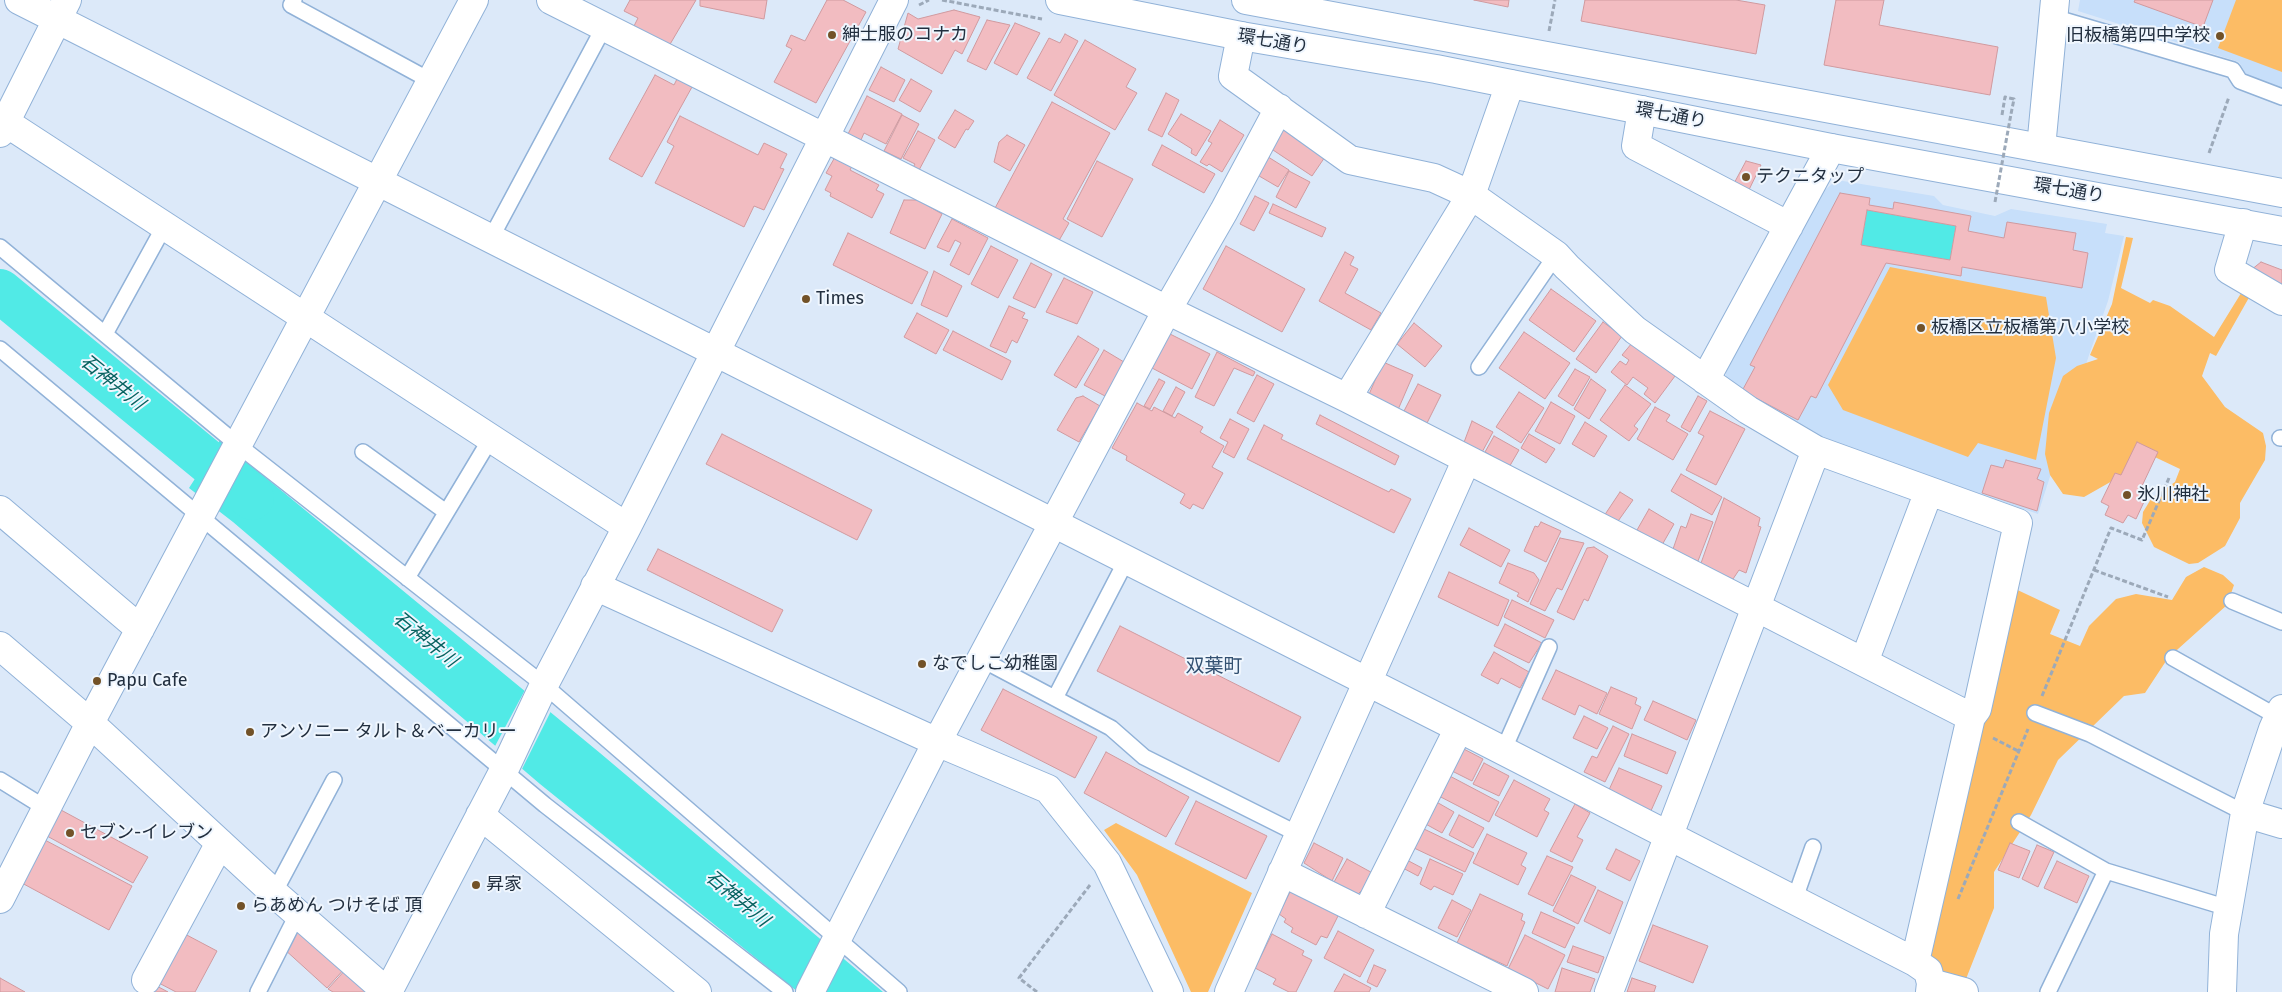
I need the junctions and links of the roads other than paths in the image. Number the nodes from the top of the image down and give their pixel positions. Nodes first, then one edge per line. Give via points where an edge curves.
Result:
1 (19, 0) edge
2 (294, 0) edge
3 (474, 0) edge
4 (551, 0) edge
5 (894, 0) edge
6 (1060, 0) edge
7 (1246, 0) edge
8 (2054, 9) edge
9 (62, 10) edge
10 (604, 27) junction
11 (1241, 36) junction
12 (431, 81) junction
13 (1510, 84) junction
14 (2282, 97) edge
15 (1279, 108) junction
16 (1642, 110) junction
17 (3, 128) edge
18 (824, 138) junction
19 (1831, 148) junction
20 (2041, 148) junction
21 (378, 180) junction
22 (2282, 193) edge
23 (1471, 195) junction
24 (2243, 223) junction
25 (165, 225) junction
26 (1789, 226) junction
27 (2282, 231) edge
28 (491, 238) junction
29 (0, 247) edge
30 (1556, 255) junction
31 (2282, 301) edge
32 (1167, 310) junction
33 (306, 317) junction
34 (105, 334) junction
35 (0, 349) edge
36 (715, 352) junction
37 (1479, 367) dead end
38 (1705, 380) junction
39 (1347, 398) junction
40 (491, 438) junction
41 (237, 447) junction
42 (1816, 450) junction
43 (364, 452) dead end
44 (1466, 461) junction
45 (1930, 491) junction
46 (0, 510) edge
47 (446, 512) junction
48 (202, 514) junction
49 (1052, 524) junction
50 (626, 527) junction
51 (1126, 561) junction
52 (407, 578) junction
53 (595, 586) junction
54 (2232, 601) dead end
55 (1757, 607) junction
56 (2282, 622) edge
57 (140, 629) junction
58 (0, 647) edge
59 (1549, 647) dead end
60 (2173, 658) dead end
61 (981, 660) junction
62 (1864, 662) junction
63 (1367, 683) junction
64 (544, 685) junction
65 (1055, 698) junction
66 (2035, 713) dead end
67 (1972, 717) junction
68 (2279, 722) edge
69 (90, 723) junction
70 (1459, 728) junction
71 (937, 742) junction
72 (1503, 751) junction
73 (504, 770) junction
74 (0, 780) edge
75 (334, 780) dead end
76 (48, 809) junction
77 (2245, 813) junction
78 (480, 815) junction
79 (2019, 822) dead end
80 (2282, 824) edge
81 (1298, 834) junction
82 (1667, 836) junction
83 (220, 843) junction
84 (1813, 847) dead end
85 (2106, 871) junction
86 (1282, 872) junction
87 (274, 893) junction
88 (1, 896) edge
89 (1794, 901) junction
90 (2228, 908) junction
91 (298, 913) junction
92 (1366, 914) junction
93 (835, 939) junction
94 (1915, 962) junction
95 (143, 986) edge
96 (1930, 988) edge
97 (258, 992) edge
98 (388, 992) edge
99 (697, 992) edge
100 (785, 992) edge
101 (810, 992) edge
102 (899, 992) edge
103 (1169, 992) edge
104 (1229, 992) edge
105 (1524, 992) edge
106 (1609, 992) edge
107 (1964, 992) edge
108 (2048, 992) edge
109 (2222, 992) edge

1 - 9 street
2 - 12 lane via 291,5
3 - 12 street
4 - 10 street
5 - 18 street
6 - 11 street, 環七通り
7 - 20 street, 環七通り
8 - 14 lane via 2233,70 2240,81
8 - 20 street
9 - 17 street
9 - 21 street
10 - 18 street
10 - 28 lane
11 - 13 street, 環七通り
11 - 15 street via 1233,76
12 - 21 street
13 - 16 street, 環七通り
13 - 23 street
15 - 23 street via 1350,160 1434,178
15 - 32 street
16 - 19 street, 環七通り
16 - 26 street via 1636,146
17 - 25 street
18 - 32 street
18 - 36 street
19 - 24 street, 環七通り
19 - 26 street
20 - 22 street, 環七通り
21 - 28 street
21 - 33 street
23 - 30 street
23 - 39 street
24 - 27 street, 環七通り
24 - 31 street via 2229,270
25 - 33 street
25 - 34 lane
26 - 38 street
28 - 36 street
29 - 34 lane
30 - 37 lane
30 - 38 street via 1635,330
32 - 39 street
32 - 49 street
33 - 40 street
33 - 41 street
34 - 41 lane
35 - 48 lane
36 - 49 street
36 - 50 street
38 - 42 street
39 - 44 street
40 - 47 lane
40 - 50 street
41 - 48 street
41 - 52 lane
42 - 45 street
42 - 55 street
43 - 47 lane
44 - 55 street
44 - 63 street
45 - 62 street
45 - 67 street via 2018,523 1977,709
46 - 57 street
47 - 52 lane
48 - 57 street
48 - 73 lane
49 - 51 street
49 - 61 street
50 - 53 street
51 - 63 street
51 - 65 lane
52 - 64 lane
53 - 64 street
53 - 71 street
54 - 56 lane
55 - 62 street
55 - 82 street
57 - 69 street
58 - 69 street
59 - 72 lane
60 - 68 lane
61 - 65 lane
61 - 71 street
62 - 67 street
63 - 70 street
63 - 81 street
64 - 73 street
64 - 93 lane
65 - 81 lane via 1111,728 1144,757
66 - 77 lane via 2090,734
67 - 94 street
68 - 77 street
69 - 76 street
69 - 83 street
70 - 72 street
70 - 92 street
71 - 93 street
71 - 103 street via 1048,789 1107,863
72 - 82 street
73 - 78 street
73 - 100 lane
74 - 76 lane
75 - 87 lane
76 - 88 street
77 - 80 street
77 - 90 street
78 - 98 street
78 - 99 street
79 - 85 lane
81 - 86 street
82 - 89 street
82 - 106 street
83 - 87 street
83 - 95 street
84 - 89 lane
85 - 90 lane
85 - 108 lane
86 - 92 street
86 - 104 street
87 - 91 street
89 - 94 street
90 - 109 street
91 - 97 lane
91 - 98 street
92 - 105 street
93 - 101 street
93 - 102 lane
94 - 96 street via 1928,970
96 - 107 street

